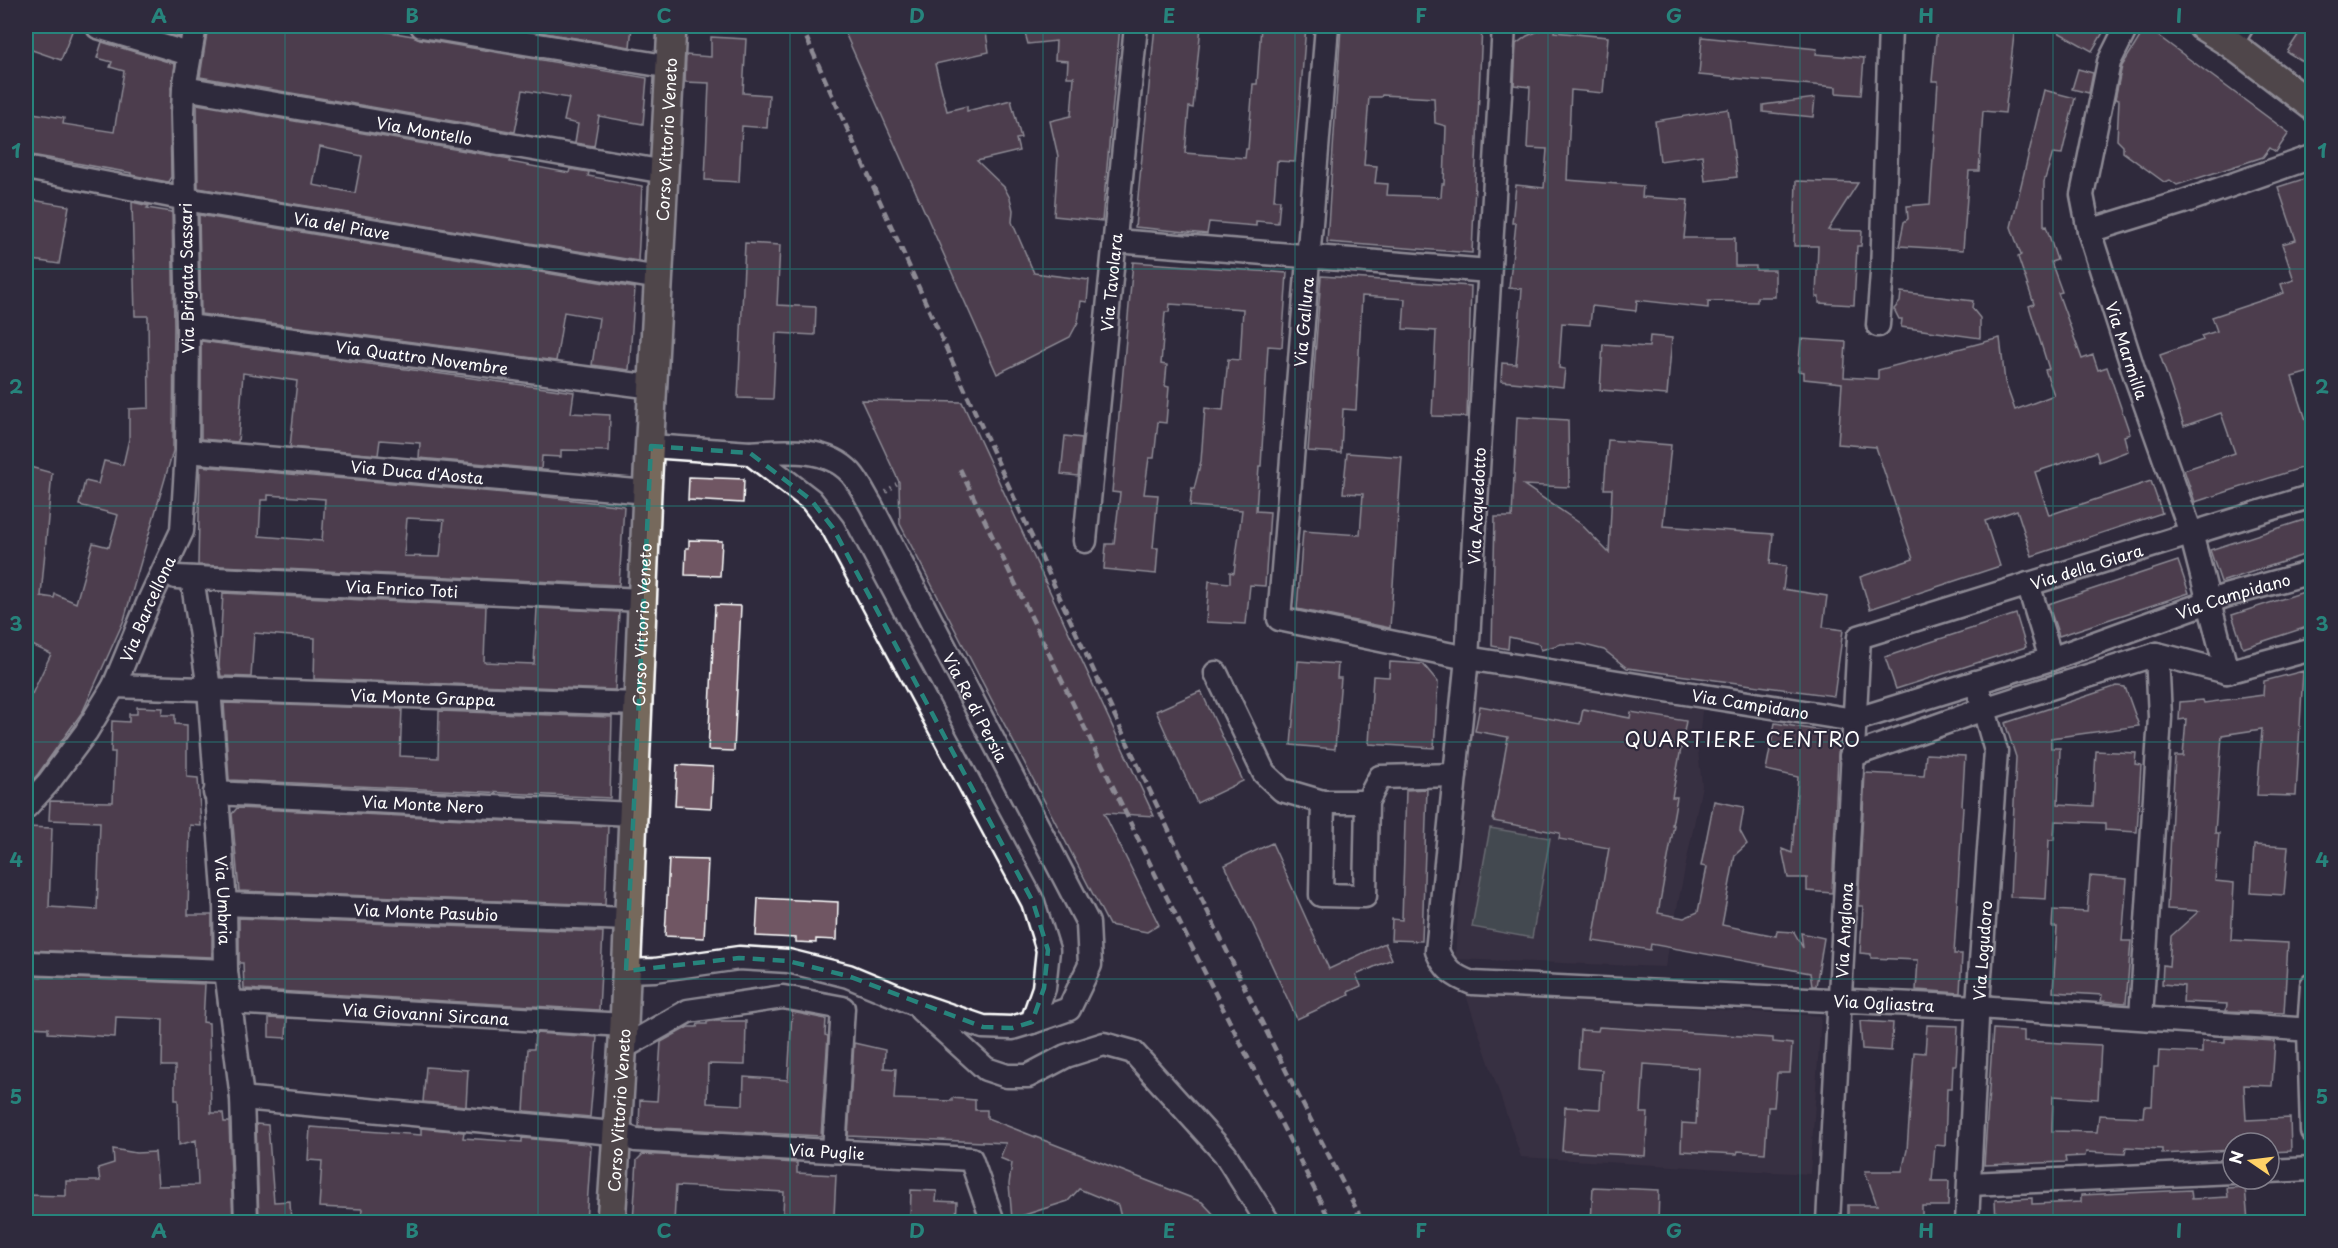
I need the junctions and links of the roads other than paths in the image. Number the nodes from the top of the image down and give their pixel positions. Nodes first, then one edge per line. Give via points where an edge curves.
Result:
1 (195, 26) edge
2 (422, 26) edge
3 (672, 26) edge
4 (1136, 26) edge
5 (1327, 26) edge
6 (1504, 26) edge
7 (1890, 26) edge
8 (2127, 26) edge
9 (2202, 26) edge
10 (98, 27) edge
11 (2236, 35) edge
12 (189, 54) junction
13 (671, 67) junction
14 (184, 88) junction
15 (2313, 106) edge
16 (2313, 157) edge
17 (26, 168) edge
18 (665, 172) junction
19 (184, 199) junction
20 (2089, 231) junction
21 (1116, 241) junction
22 (1308, 257) junction
23 (1489, 272) junction
24 (658, 278) junction
25 (1878, 325) dead end
26 (188, 326) junction
27 (654, 387) junction
28 (651, 446) junction
29 (187, 451) junction
30 (750, 453) junction
31 (647, 492) junction
32 (2313, 496) edge
33 (182, 531) joint
34 (2191, 534) junction
35 (1085, 541) dead end
36 (2313, 572) edge
37 (161, 576) junction
38 (192, 578) junction
39 (2028, 584) junction
40 (642, 600) junction
41 (2210, 602) junction
42 (1279, 619) joint
43 (1859, 637) joint
44 (2313, 649) edge
45 (2157, 654) junction
46 (1467, 658) junction
47 (2051, 659) junction
48 (2227, 672) junction
49 (1216, 673) dead end
50 (1977, 682) junction
51 (114, 686) junction
52 (209, 688) junction
53 (638, 704) junction
54 (1984, 709) junction
55 (1854, 720) junction
56 (1851, 756) junction
57 (1455, 775) junction
58 (215, 793) junction
59 (1323, 802) junction
60 (1367, 802) junction
61 (26, 807) edge
62 (632, 814) junction
63 (225, 904) junction
64 (628, 919) junction
65 (26, 963) edge
66 (226, 971) junction
67 (626, 971) junction
68 (1456, 978) joint
69 (2313, 986) edge
70 (230, 1002) junction
71 (1839, 1002) junction
72 (913, 1003) junction
73 (1978, 1007) junction
74 (2141, 1017) junction
75 (1032, 1022) junction
76 (983, 1027) junction
77 (2311, 1030) edge
78 (622, 1037) junction
79 (973, 1058) junction
80 (242, 1098) junction
81 (2313, 1131) edge
82 (616, 1133) junction
83 (834, 1151) junction
84 (2313, 1169) edge
85 (2281, 1170) edge
86 (2221, 1173) edge
87 (1970, 1184) junction
88 (246, 1222) edge
89 (611, 1222) edge
90 (993, 1222) edge
91 (1268, 1222) edge
92 (1828, 1222) edge
93 (1967, 1222) edge

1 - 12 street, Via Brigata Sassari
2 - 13 street
3 - 13 main road, Corso Vittorio Veneto
4 - 21 street, Via Tavolara
5 - 22 street, Via Gallura
6 - 23 street, Via Acquedotto
7 - 25 street
8 - 20 street, Via Marmilla via 2109,62 2082,195
9 - 11 main road
10 - 12 street
11 - 15 main road
12 - 14 street, Via Brigata Sassari
13 - 18 main road, Corso Vittorio Veneto
14 - 18 street, Via Montello
14 - 19 street, Via Brigata Sassari
16 - 20 street
17 - 19 street, Via del Piave
18 - 24 main road, Corso Vittorio Veneto
19 - 24 street, Via del Piave
19 - 26 street, Via Brigata Sassari
20 - 34 street, Via Marmilla
21 - 22 street
21 - 35 street, Via Tavolara
22 - 23 street
22 - 42 street, Via Gallura
23 - 46 street, Via Acquedotto
24 - 27 main road, Corso Vittorio Veneto
26 - 27 street, Via Quattro Novembre
26 - 29 street, Via Brigata Sassari
27 - 28 main road, Corso Vittorio Veneto
28 - 30 street, Via Re di Persia
28 - 31 main road, Corso Vittorio Veneto
29 - 31 street, Via Duca d'Aosta
29 - 33 street, Via Brigata Sassari
30 - 75 street via 811,500 833,528 1033,902 1048,950 1044,988
30 - 75 street, Via Re di Persia via 792,450 829,458 851,473 877,515 1088,923 1090,965 1070,1009
31 - 40 main road, Corso Vittorio Veneto
32 - 34 street, Via della Giara
33 - 37 street, Via Barcellona
34 - 39 street, Via della Giara
34 - 41 street, Via Marmilla
36 - 41 street, Via Campidano
37 - 38 street, Via Enrico Toti
37 - 51 street, Via Barcellona
38 - 40 street, Via Enrico Toti
38 - 52 street, Via Umbria
39 - 43 street, Via della Giara
39 - 47 street
40 - 53 main road, Corso Vittorio Veneto
41 - 47 street, Via Campidano
41 - 48 street, Via Marmilla
42 - 46 street, Via Campidano
43 - 55 street, Via Anglona
44 - 48 street
45 - 48 street
45 - 54 street
45 - 74 street via 2160,717
46 - 55 street, Via Campidano
46 - 57 street, Via Acquedotto
47 - 50 street, Via Campidano
49 - 59 street via 1264,773 1282,790
50 - 54 street, Via Logudoro
50 - 55 street, Via Campidano
51 - 52 street, Via Barcellona
51 - 61 street, Via Barcellona via 86,732
52 - 53 street, Via Monte Grappa
52 - 58 street, Via Umbria
53 - 62 main road, Corso Vittorio Veneto
54 - 56 street
54 - 73 street, Via Logudoro via 1996,751
55 - 56 street, Via Anglona
56 - 71 street, Via Anglona
57 - 60 street via 1380,777
57 - 68 street, Via Acquedotto via 1437,951 1444,967
58 - 62 street, Via Monte Nero
58 - 63 street, Via Umbria
59 - 60 street
59 - 60 street via 1321,895 1365,896
62 - 64 main road, Corso Vittorio Veneto
63 - 64 street, Via Monte Pasubio
63 - 66 street, Via Umbria
64 - 67 main road, Corso Vittorio Veneto
65 - 66 street
66 - 70 street, Via Umbria
67 - 72 street, Via Re di Persia via 739,958 788,961 848,976
67 - 78 main road, Corso Vittorio Veneto
68 - 71 street, Via Ogliastra via 1472,983
69 - 77 street
70 - 78 street, Via Giovanni Sircana
70 - 80 street, Via Umbria
71 - 73 street, Via Ogliastra
71 - 92 street, Via Anglona
72 - 76 street, Via Re di Persia
72 - 79 street
73 - 74 street, Via Ogliastra
73 - 87 street, Via Logudoro
74 - 77 street, Via Ogliastra
75 - 76 street, Via Re di Persia via 1012,1028
76 - 79 street via 972,1036
77 - 81 street
78 - 82 main road, Corso Vittorio Veneto
78 - 83 street via 688,1011 783,996 843,1008
79 - 91 street via 986,1069 1007,1076 1028,1076 1066,1056 1104,1044 1133,1052 1225,1154
80 - 82 street, Via Puglie
80 - 88 street, Via Umbria
82 - 83 street, Via Puglie via 636,1140
82 - 89 main road, Corso Vittorio Veneto
83 - 90 street, Via Puglie via 971,1158
84 - 85 street
86 - 87 street
87 - 93 street, Via Logudoro

